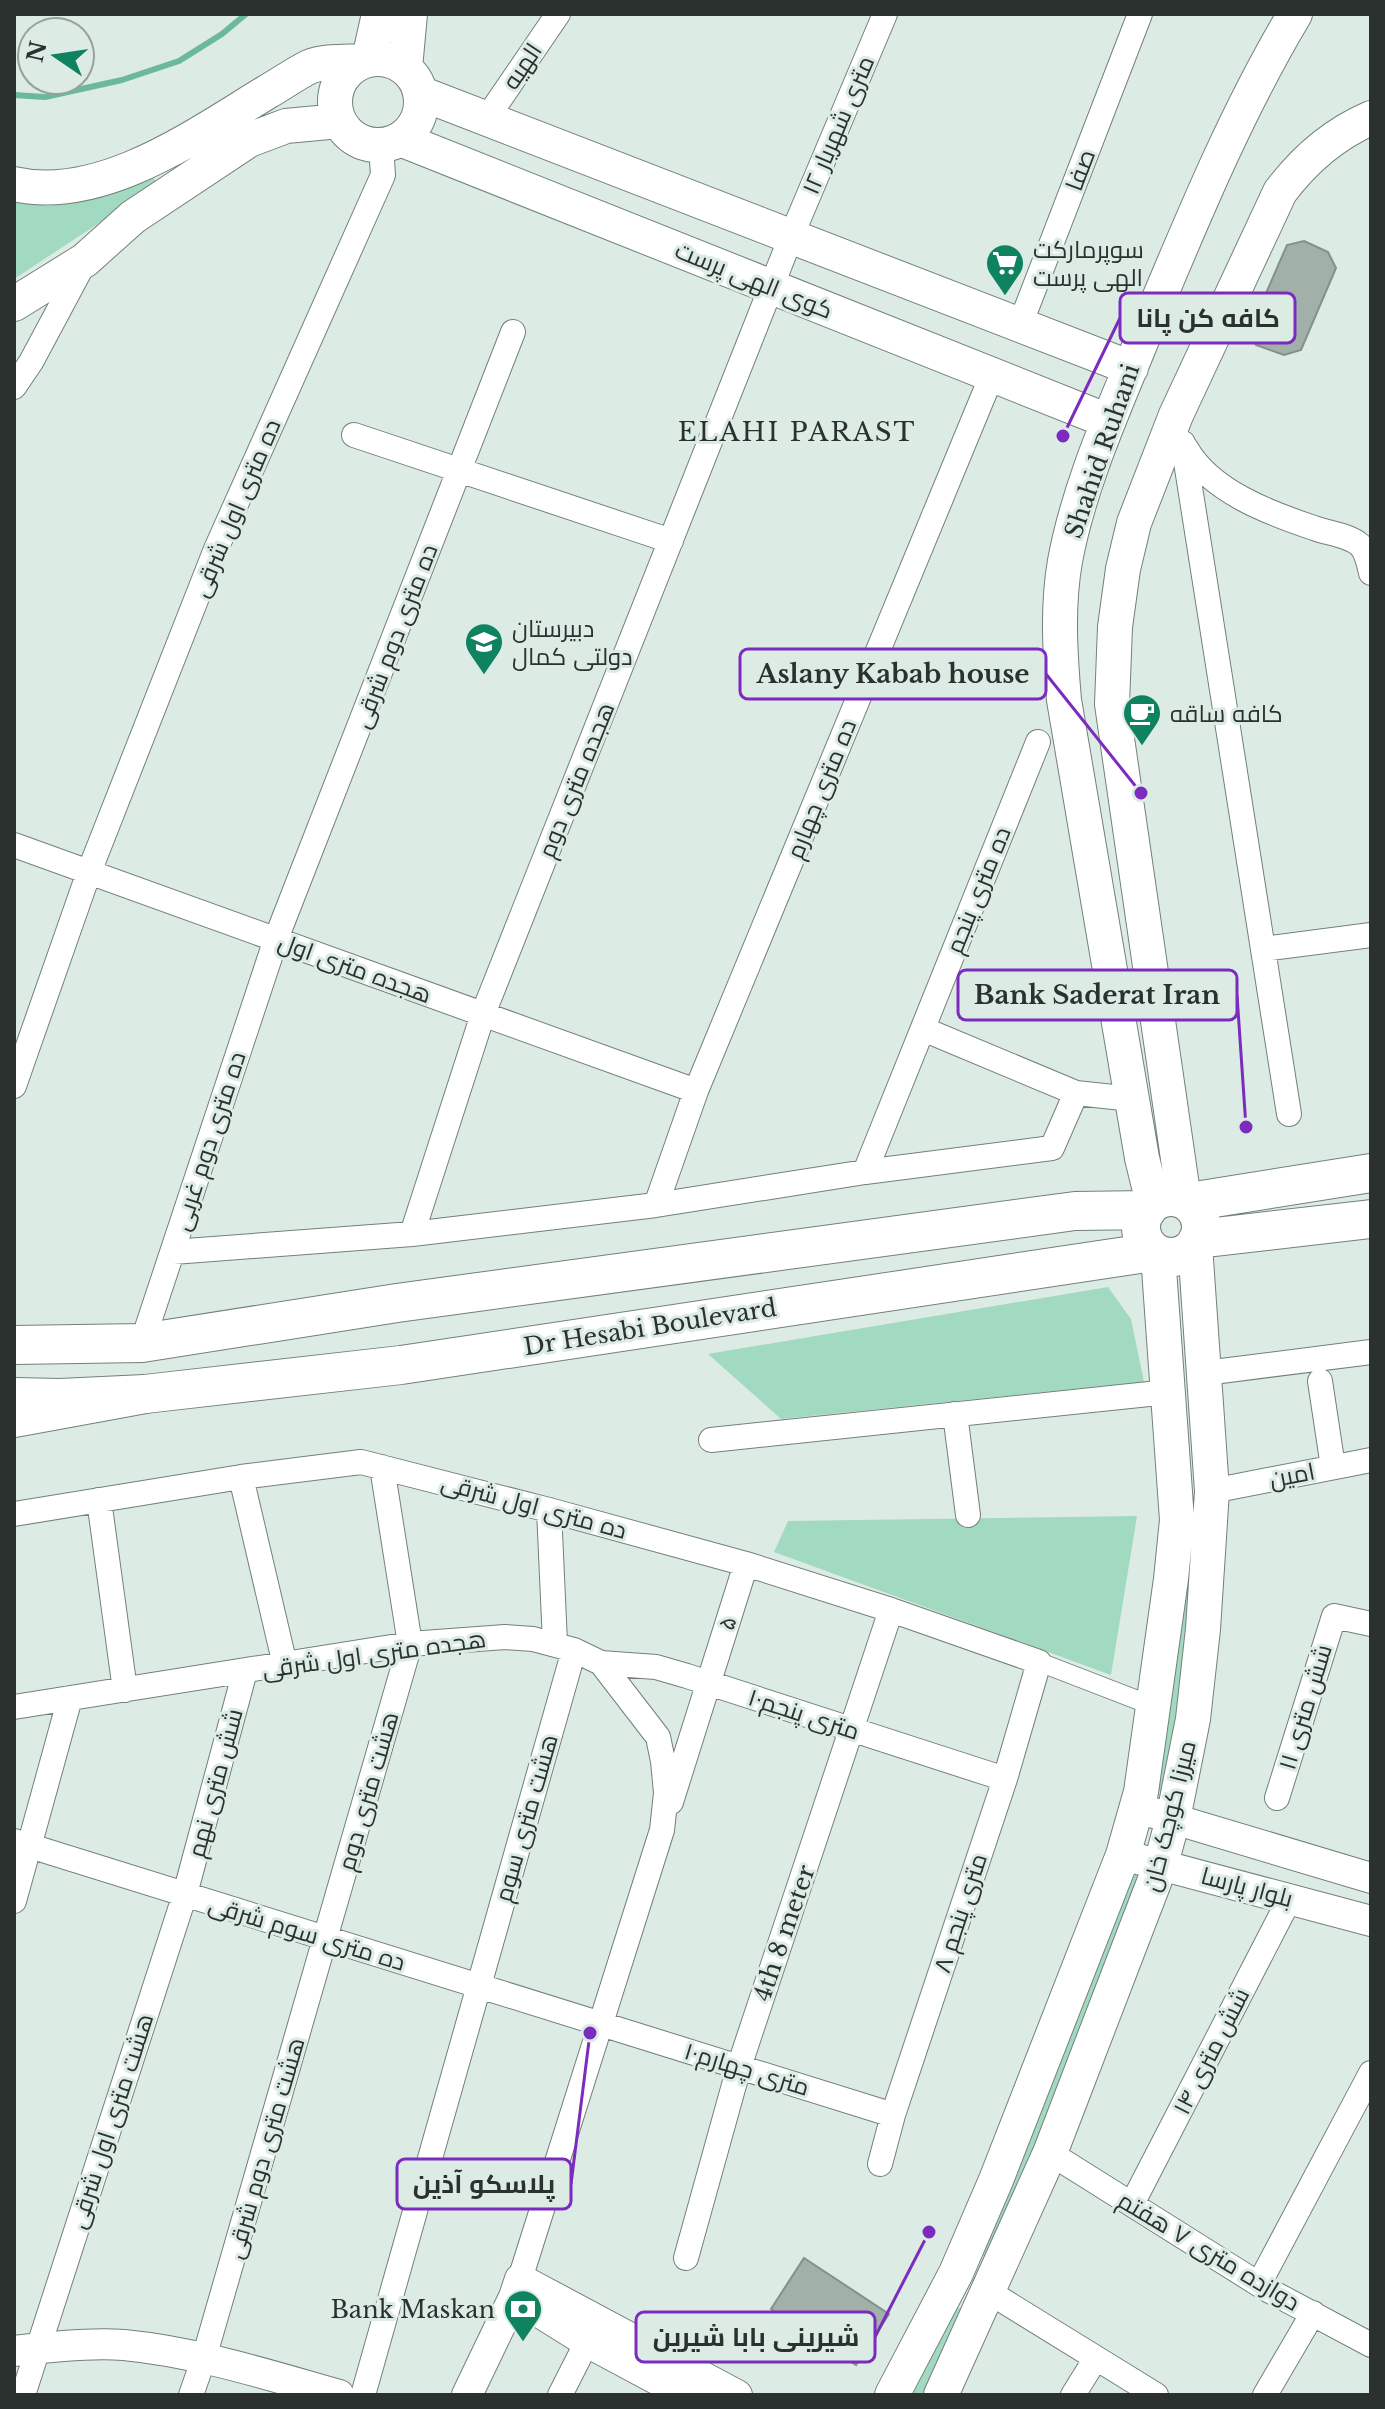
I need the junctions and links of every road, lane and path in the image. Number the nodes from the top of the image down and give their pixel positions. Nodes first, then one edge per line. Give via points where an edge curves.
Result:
1 (379, 14) edge
2 (410, 14) edge
3 (558, 14) edge
4 (885, 14) edge
5 (1140, 14) edge
6 (1295, 14) edge
7 (366, 60) junction
8 (413, 80) junction
9 (487, 118) junction
10 (1371, 118) edge
11 (339, 121) junction
12 (390, 142) junction
13 (14, 184) edge
14 (791, 237) junction
15 (85, 260) junction
16 (772, 287) junction
17 (14, 304) edge
18 (1020, 325) junction
19 (513, 332) dead end
20 (1131, 368) junction
21 (992, 375) junction
22 (14, 387) edge
23 (1108, 421) junction
24 (1180, 429) junction
25 (354, 435) dead end
26 (459, 471) junction
27 (671, 541) junction
28 (1371, 573) edge
29 (1038, 742) dead end
30 (14, 845) edge
31 (89, 872) junction
32 (1371, 935) edge
33 (276, 939) junction
34 (1263, 949) junction
35 (483, 1014) junction
36 (923, 1029) junction
37 (14, 1086) edge
38 (696, 1091) junction
39 (1076, 1093) junction
40 (1132, 1099) junction
41 (1289, 1114) dead end
42 (865, 1172) junction
43 (1371, 1173) edge
44 (1168, 1204) junction
45 (656, 1205) junction
46 (1371, 1219) edge
47 (412, 1234) junction
48 (1197, 1242) junction
49 (173, 1252) junction
50 (1156, 1254) junction
51 (142, 1343) junction
52 (14, 1345) edge
53 (1371, 1352) edge
54 (1205, 1373) junction
55 (1320, 1381) dead end
56 (1168, 1392) junction
57 (145, 1394) junction
58 (14, 1397) edge
59 (955, 1414) junction
60 (14, 1418) edge
61 (711, 1440) dead end
62 (1371, 1460) edge
63 (382, 1467) junction
64 (1333, 1467) junction
65 (241, 1477) junction
66 (99, 1500) junction
67 (1211, 1504) junction
68 (549, 1510) junction
69 (14, 1514) edge
70 (968, 1515) dead end
71 (1177, 1520) junction
72 (746, 1564) junction
73 (1172, 1576) junction
74 (1207, 1578) junction
75 (891, 1610) junction
76 (1371, 1624) edge
77 (410, 1644) junction
78 (564, 1646) junction
79 (1039, 1662) junction
80 (601, 1663) junction
81 (285, 1665) junction
82 (245, 1671) junction
83 (709, 1683) junction
84 (125, 1690) junction
85 (70, 1698) junction
86 (1153, 1706) junction
87 (14, 1707) edge
88 (853, 1730) junction
89 (1005, 1779) junction
90 (1277, 1798) dead end
91 (1137, 1808) junction
92 (1173, 1819) junction
93 (662, 1830) junction
94 (22, 1844) edge
95 (1123, 1855) junction
96 (1161, 1864) junction
97 (1371, 1878) edge
98 (185, 1894) junction
99 (1290, 1898) junction
100 (14, 1901) edge
101 (1371, 1921) edge
102 (325, 1938) junction
103 (477, 1985) junction
104 (601, 2024) junction
105 (739, 2067) junction
106 (1371, 2073) edge
107 (893, 2115) junction
108 (1050, 2153) junction
109 (880, 2164) dead end
110 (1132, 2204) junction
111 (686, 2258) dead end
112 (1259, 2284) junction
113 (517, 2288) junction
114 (989, 2292) junction
115 (1313, 2313) junction
116 (587, 2342) junction
117 (1371, 2345) edge
118 (26, 2350) edge
119 (204, 2358) junction
120 (1096, 2358) junction
121 (23, 2395) edge
122 (191, 2395) edge
123 (339, 2395) edge
124 (363, 2395) edge
125 (467, 2395) edge
126 (560, 2395) edge
127 (686, 2395) edge
128 (737, 2395) edge
129 (892, 2395) edge
130 (941, 2395) edge
131 (1073, 2395) edge
132 (1156, 2395) edge
133 (1265, 2395) edge

1 - 7 main road
2 - 8 main road
3 - 9 street, الهیه
4 - 14 street, ۱۲ متری شهریار
5 - 18 street, صفا
6 - 20 main road, Shahid Ruhani via 1226,148
7 - 8 main road via 394,61
7 - 11 main road via 351,68 335,92
7 - 13 main road via 312,65 130,169 76,185
8 - 9 main road
8 - 12 main road via 421,107 416,121 408,133
9 - 14 main road
10 - 24 main road via 1321,148 1280,192
11 - 12 main road via 357,140
11 - 15 main road via 286,126 249,140 133,217
12 - 16 main road, کوی الهی پرست
12 - 31 street, ده متری اول شرقی via 383,175 216,549
14 - 16 street, ۱۲ متری شهریار
14 - 18 main road
15 - 17 main road
15 - 22 street
16 - 21 main road, کوی الهی پرست
16 - 27 street, هجده متری دوم
18 - 20 main road
19 - 26 street, ده متری دوم شرقی
20 - 23 main road, Shahid Ruhani
21 - 23 main road, کوی الهی پرست
21 - 38 street, ده متری چهارم
23 - 40 main road, Shahid Ruhani via 1065,560 1059,642 1064,700
24 - 28 street via 1193,460 1235,495 1359,544
24 - 34 street
24 - 44 main road via 1134,523 1115,627 1112,704
25 - 26 street
26 - 27 street
26 - 33 street, ده متری دوم شرقی
27 - 35 street, هجده متری دوم
29 - 36 street, ده متری پنجم
30 - 31 street, هجده متری اول
31 - 33 street, هجده متری اول
31 - 37 street, ده متری اول شرقی
32 - 34 street
33 - 35 street, هجده متری اول
33 - 49 street, ده متری دوم غربی
34 - 41 street
35 - 38 street, هجده متری اول
35 - 47 street, هجده متری دوم
36 - 39 street
36 - 42 street, ده متری پنجم
38 - 45 street, ده متری چهارم
39 - 40 street
39 - 42 street via 1052,1148
40 - 44 main road, Shahid Ruhani via 1142,1158
42 - 45 street
43 - 44 main road
44 - 48 main road via 1199,1216
44 - 50 main road via 1141,1223 1144,1242
44 - 51 main road via 1075,1211
45 - 47 street
46 - 48 main road
47 - 49 street
48 - 50 main road via 1179,1257
48 - 54 main road, میرزا کوچک خان
49 - 51 street, ده متری دوم غربی
50 - 56 main road, میرزا کوچک خان
50 - 57 main road, Dr Hesabi Boulevard via 416,1362
51 - 52 main road
53 - 54 street
54 - 67 main road, میرزا کوچک خان
55 - 64 street
56 - 59 street
56 - 71 main road, میرزا کوچک خان
57 - 58 main road
57 - 60 main road
59 - 61 street
59 - 70 street
62 - 64 street, امین
63 - 65 street, ده متری اول شرقی via 361,1462
63 - 68 street, ده متری اول شرقی
63 - 77 street
64 - 67 street, امین
65 - 66 street, ده متری اول شرقی
65 - 81 street
66 - 69 street, ده متری اول شرقی
66 - 84 street
67 - 71 main road
67 - 74 main road, میرزا کوچک خان
68 - 72 street, ده متری اول شرقی
68 - 78 street, هشت متری سوم
71 - 73 main road, میرزا کوچک خان
72 - 75 street, ده متری اول شرقی
72 - 83 street, ۵
73 - 74 main road
73 - 86 main road, میرزا کوچک خان
74 - 92 main road, میرزا کوچک خان via 1193,1719
75 - 79 street, ده متری اول شرقی
75 - 88 street, 4th 8 meter
76 - 90 street, شش متری ۱۱ via 1334,1616
77 - 78 street, هجده متری اول شرقی via 505,1637
77 - 81 street, هجده متری اول شرقی
77 - 102 street, هشت متری دوم
78 - 80 street, هجده متری اول شرقی
78 - 103 street, هشت متری سوم
79 - 86 street
79 - 89 street, ۸ متری پنجم
80 - 83 street, ۱۰متری پنجم via 656,1667
80 - 93 street, هجده متری اول شرقی via 658,1737 666,1793
81 - 82 street, هجده متری اول شرقی
82 - 84 street, هجده متری اول شرقی
82 - 98 street, شش متری نهم
83 - 88 street, ۱۰متری پنجم
83 - 93 street, ۵
84 - 85 street, هجده متری اول شرقی
85 - 87 street, هجده متری اول شرقی
85 - 94 street
86 - 91 main road, میرزا کوچک خان
88 - 89 street, ۱۰متری پنجم
88 - 105 street, 4th 8 meter
89 - 107 street, ۸ متری پنجم
91 - 92 street, بلوار پارسا
91 - 95 main road, میرزا کوچک خان
92 - 96 main road, میرزا کوچک خان
92 - 97 street, بلوار پارسا
93 - 104 street, هجده متری اول شرقی
94 - 98 street, ده متری سوم شرقی
94 - 100 street
95 - 96 street, بلوار پارسا
95 - 129 main road, میرزا کوچک خان via 996,2180 956,2273
96 - 99 street, بلوار پارسا
96 - 108 main road, میرزا کوچک خان
98 - 102 street, ده متری سوم شرقی
98 - 118 street, هشت متری اول شرقی
99 - 101 street, بلوار پارسا
99 - 110 street, شش متری ۱۴
102 - 103 street, ده متری سوم شرقی
102 - 119 street, هشت متری دوم شرقی
103 - 104 street, ده متری سوم شرقی
103 - 124 street, هشت متری سوم
104 - 105 street, ۱۰متری چهارم
104 - 113 street, هجده متری اول شرقی
105 - 107 street, ۱۰متری چهارم
105 - 111 street, 4th 8 meter
106 - 112 street
107 - 109 street, ۸ متری پنجم
108 - 110 street, دوازده متری ۷ هفتم
108 - 114 main road, میرزا کوچک خان
110 - 112 street, دوازده متری ۷ هفتم
112 - 115 street, دوازده متری ۷ هفتم
113 - 116 street
113 - 125 street
113 - 128 street
114 - 120 street
114 - 130 main road, میرزا کوچک خان
115 - 117 street, دوازده متری ۷ هفتم
115 - 133 street
116 - 126 street
116 - 127 street
118 - 119 street via 122,2345
118 - 121 street, هشت متری اول شرقی
119 - 122 street, هشت متری دوم شرقی
119 - 123 street
120 - 131 street
120 - 132 street

